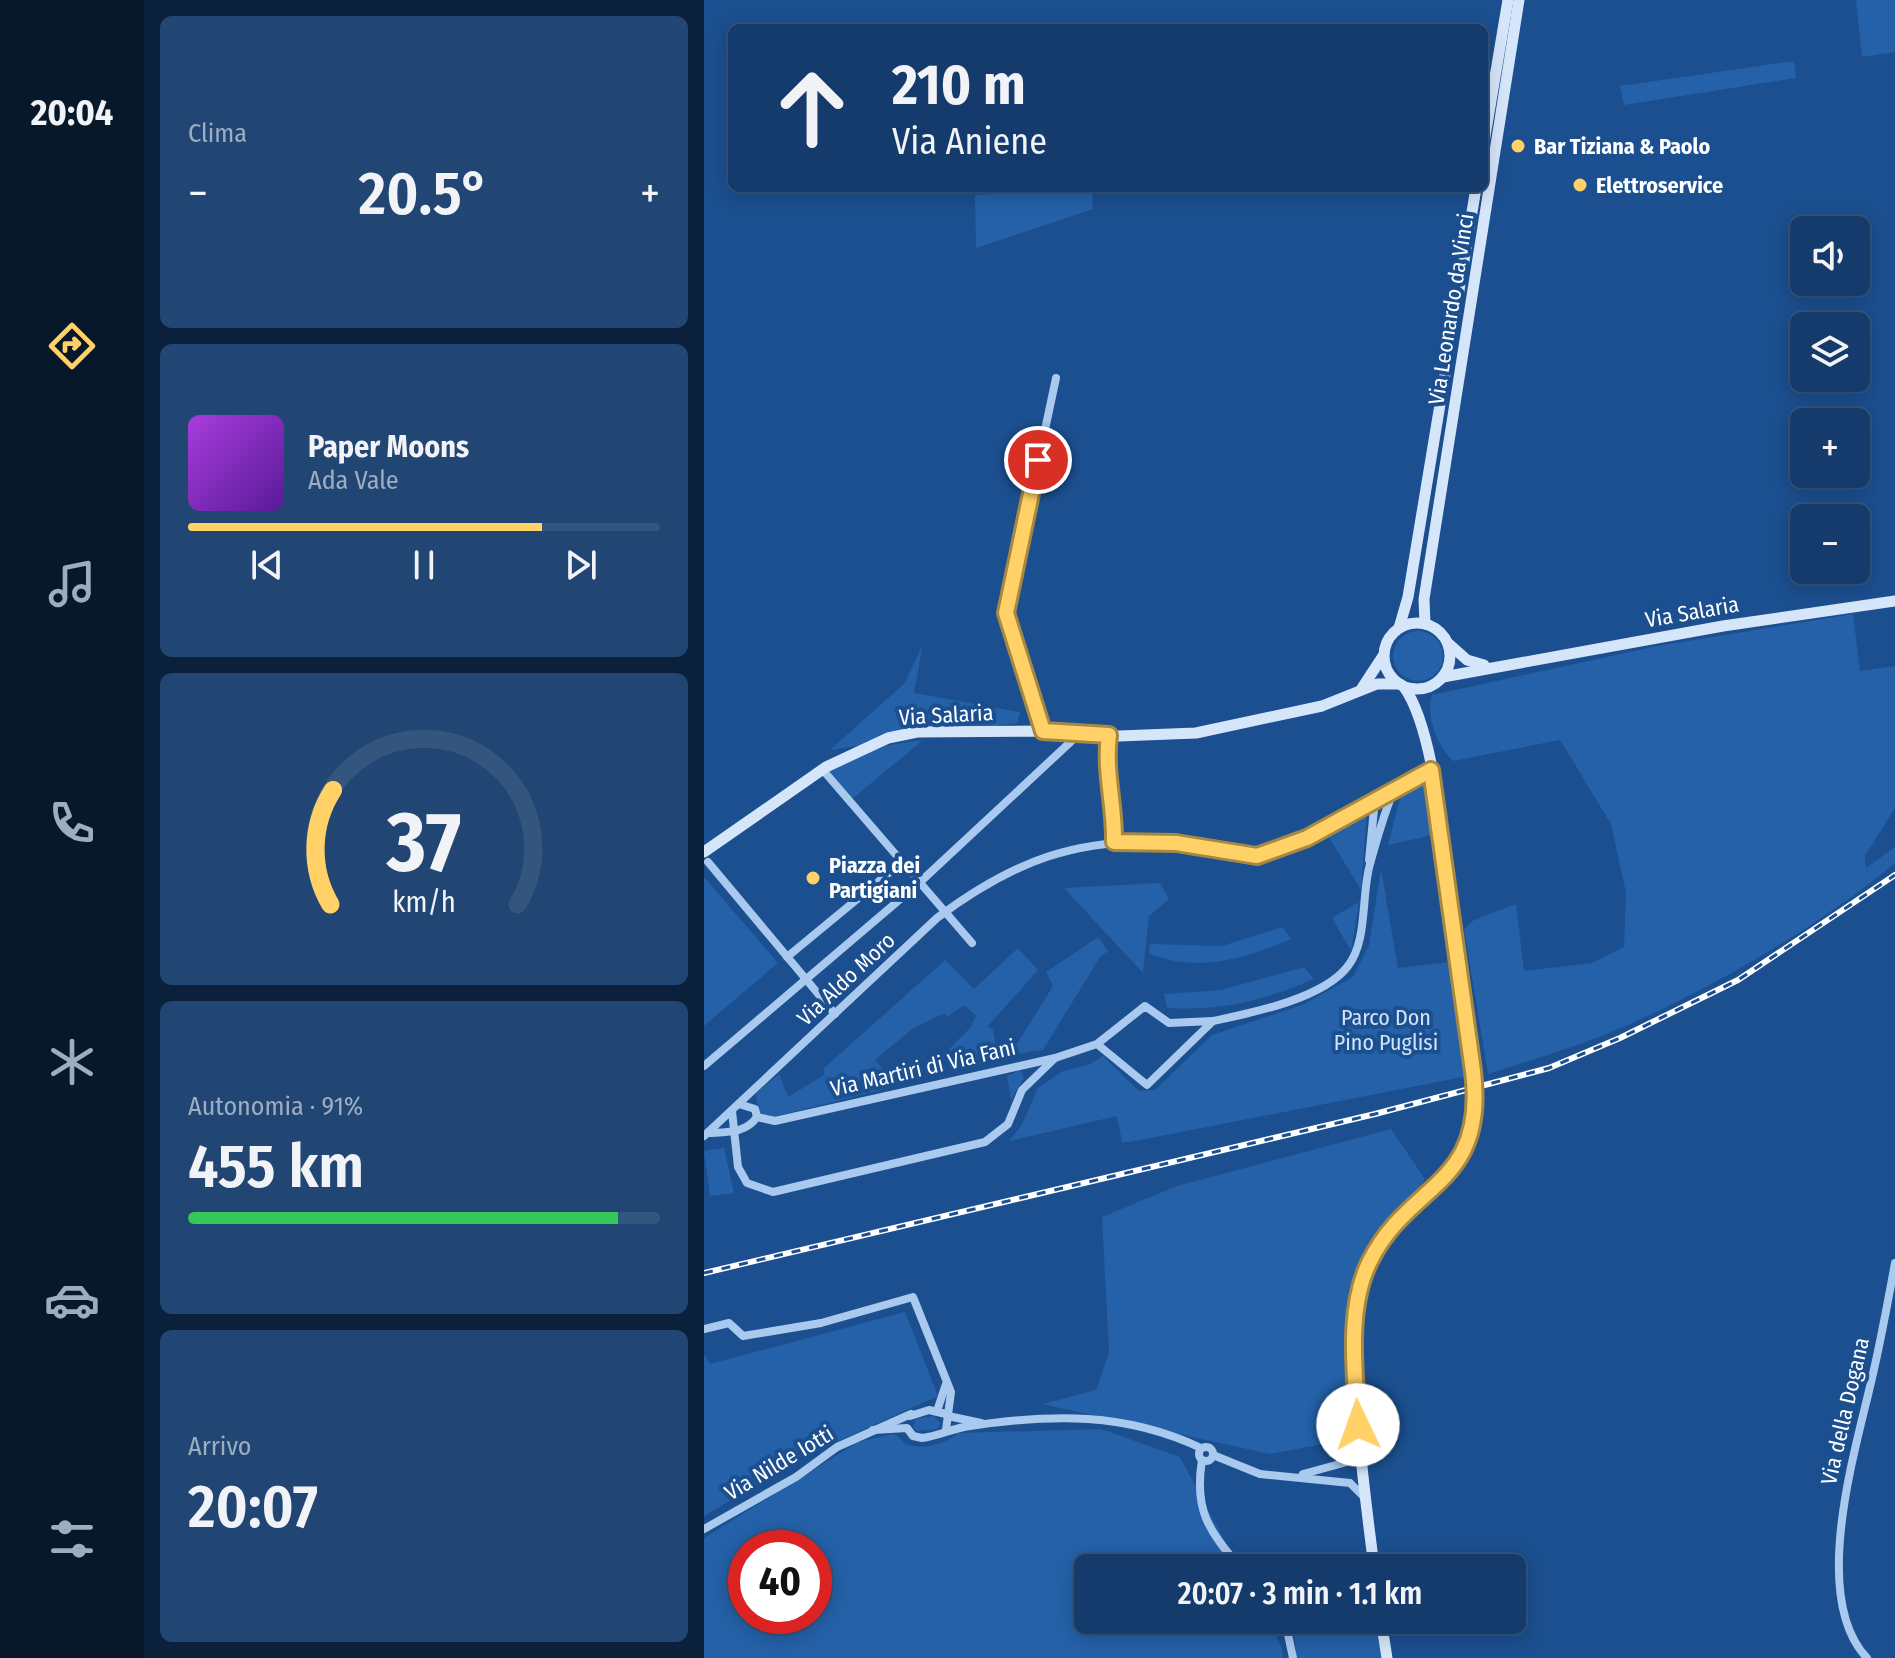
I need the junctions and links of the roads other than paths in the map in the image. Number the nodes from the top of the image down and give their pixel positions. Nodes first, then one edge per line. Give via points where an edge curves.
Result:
1 (1508, 0) edge
2 (1519, 0) edge
3 (1488, 118) edge
4 (1475, 192) edge
5 (1056, 378) dead end
6 (1895, 601) edge
7 (1425, 624) junction
8 (1399, 628) junction
9 (1446, 641) junction
10 (1383, 656) junction
11 (1497, 666) junction
12 (1443, 677) junction
13 (1402, 686) junction
14 (1431, 686) junction
15 (1361, 688) junction
16 (1422, 724) junction
17 (1043, 731) junction
18 (1078, 735) junction
19 (1109, 735) junction
20 (822, 769) junction
21 (1431, 770) junction
22 (1395, 788) junction
23 (1375, 799) junction
24 (1114, 842) junction
25 (706, 857) edge
26 (901, 863) junction
27 (1370, 865) junction
28 (918, 884) junction
29 (945, 912) junction
30 (972, 943) dead end
31 (787, 957) junction
32 (805, 979) junction
33 (835, 1014) junction
34 (1213, 1021) junction
35 (1097, 1044) junction
36 (1055, 1058) junction
37 (704, 1066) edge
38 (756, 1088) junction
39 (736, 1108) junction
40 (756, 1113) junction
41 (732, 1132) junction
42 (706, 1134) edge
43 (1895, 1263) edge
44 (704, 1329) edge
45 (944, 1413) junction
46 (911, 1414) junction
47 (986, 1424) junction
48 (907, 1428) junction
49 (873, 1430) junction
50 (946, 1430) junction
51 (1360, 1440) junction
52 (1201, 1448) junction
53 (1213, 1455) junction
54 (1202, 1460) junction
55 (1347, 1462) junction
56 (1363, 1471) junction
57 (1295, 1475) junction
58 (1350, 1483) junction
59 (1366, 1499) junction
60 (704, 1529) edge
61 (1231, 1554) edge
62 (1372, 1554) edge
63 (1288, 1634) edge
64 (1383, 1634) edge
65 (1293, 1658) edge
66 (1387, 1658) edge
67 (1867, 1658) edge

1 - 3 main road
2 - 7 main road, Via Leonardo da Vinci via 1424,599
4 - 8 main road, Via Leonardo da Vinci
5 - 17 street via 1006,613
6 - 11 main road, Via Salaria
7 - 8 main road
7 - 9 main road, Via Salaria
8 - 10 main road
9 - 11 main road, Via Salaria via 1467,660
9 - 12 main road via 1450,659
10 - 13 main road via 1391,677
10 - 15 main road
11 - 12 main road, Via Salaria
12 - 14 main road, Via Salaria
13 - 14 main road, Via Salaria
13 - 15 main road, Via Salaria
13 - 16 main road
14 - 16 main road
15 - 19 main road, Via Salaria via 1322,706 1229,728
16 - 21 main road
17 - 18 main road, Via Salaria
17 - 20 main road, Via Salaria via 917,732 888,738
18 - 19 main road, Via Salaria
18 - 28 street
19 - 24 street via 1106,760
20 - 25 main road, Via Salaria
20 - 26 street
21 - 22 street, Via Aldo Moro
21 - 51 main road, bridge via 1476,1096 1468,1141 1446,1177 1382,1243 1365,1273 1357,1316
22 - 23 street, Via Aldo Moro
22 - 27 street
23 - 24 street, Via Aldo Moro via 1289,847 1257,856 1176,843
23 - 27 street
24 - 29 street, Via Aldo Moro via 1017,866
25 - 31 street
26 - 28 street
26 - 31 street
27 - 34 street, Via Martiri di Via Fani via 1357,946 1347,967 1285,1003
28 - 29 street
28 - 32 street
29 - 30 street
29 - 33 street, Via Aldo Moro
31 - 32 street
32 - 33 street
32 - 37 street
33 - 38 street, Via Aldo Moro
34 - 35 street, Via Martiri di Via Fani via 1169,1023 1145,1006
34 - 35 street via 1147,1085
35 - 36 street, Via Martiri di Via Fani
36 - 40 street, Via Martiri di Via Fani via 775,1121
36 - 41 street via 1022,1090 1008,1124 985,1142 773,1192 747,1183 738,1167
38 - 39 street, Via Aldo Moro
38 - 40 street
39 - 40 street
39 - 41 street
39 - 42 street, Via Aldo Moro
40 - 41 street via 751,1126
41 - 42 street
43 - 67 street, Via della Dogana via 1850,1463 1842,1527 1845,1613
44 - 45 street via 729,1323 743,1336 778,1332 913,1297 947,1383
45 - 46 street, Via Nilde Iotti
45 - 47 street, Via Nilde Iotti
45 - 50 street
46 - 48 street
46 - 49 street, Via Nilde Iotti
47 - 50 street, Via Nilde Iotti
47 - 52 street, Via Nilde Iotti via 1113,1419 1163,1431
48 - 49 street, Via Nilde Iotti
48 - 50 street, Via Nilde Iotti via 922,1438
49 - 60 street, Via Nilde Iotti
51 - 55 street
51 - 56 main road
52 - 53 street via 1210,1447
52 - 54 street
53 - 54 street
53 - 57 street via 1253,1473
54 - 61 street via 1202,1511
55 - 56 street
55 - 57 street
56 - 58 street
56 - 59 main road
57 - 58 street
58 - 59 street
59 - 62 main road
63 - 65 street
64 - 66 main road

